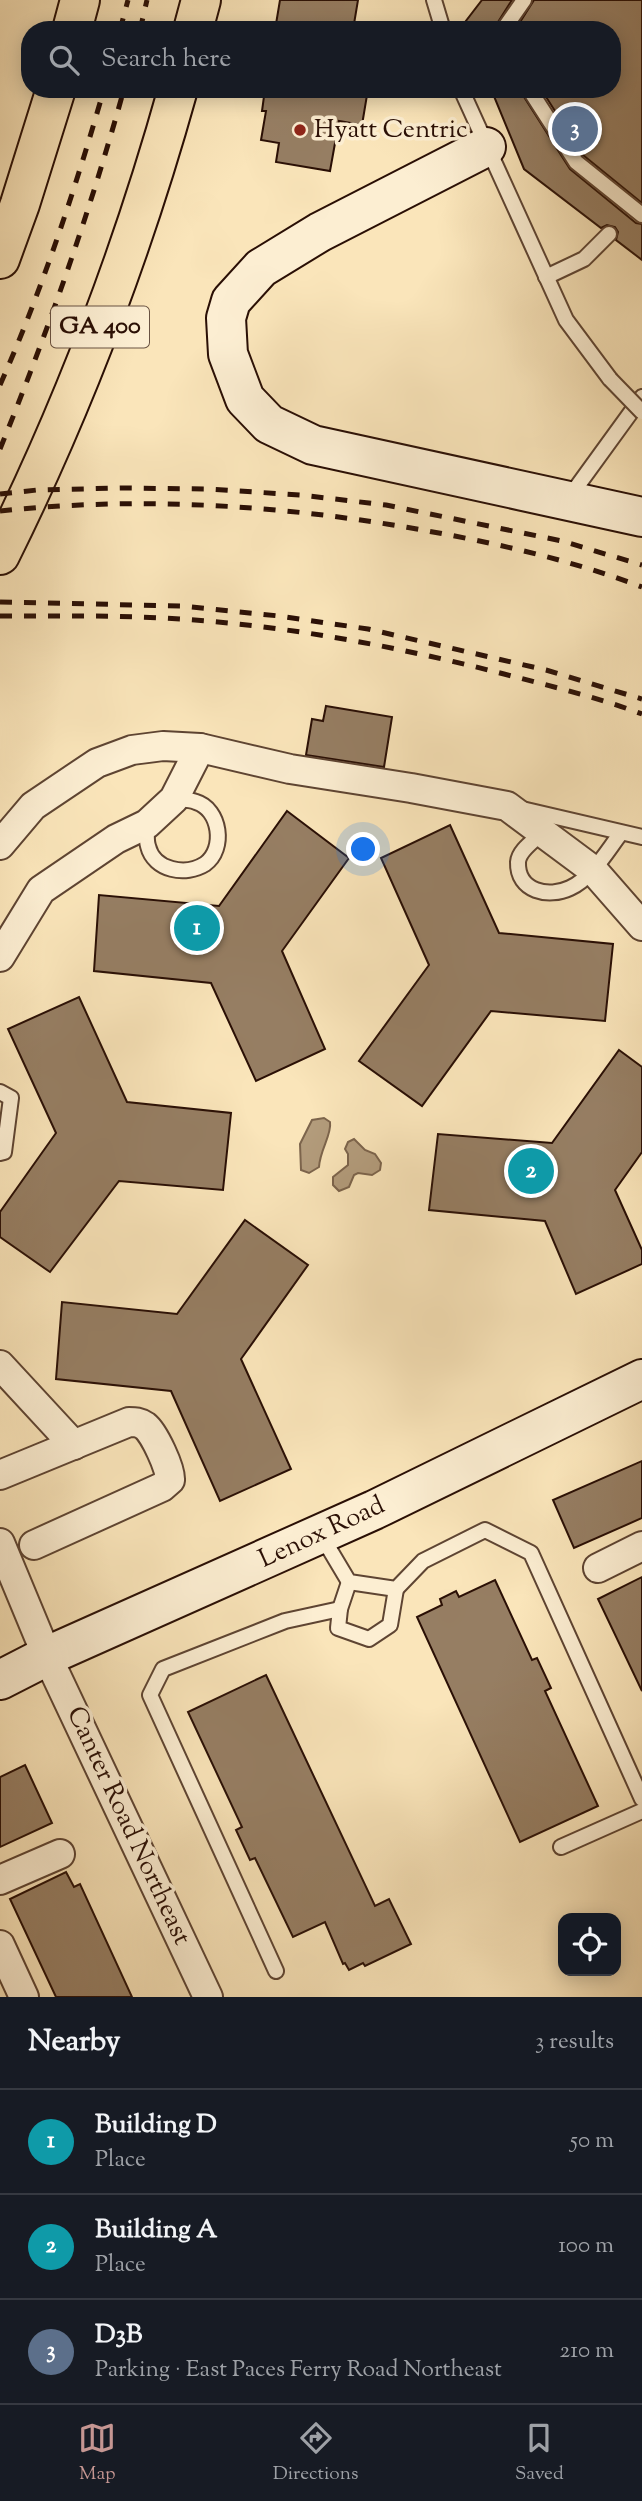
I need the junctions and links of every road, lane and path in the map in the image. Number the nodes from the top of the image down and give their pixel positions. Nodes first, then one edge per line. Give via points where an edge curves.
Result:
1 (80, 0) edge
2 (201, 0) edge
3 (434, 0) edge
4 (524, 0) edge
5 (74, 21) edge
6 (195, 21) edge
7 (440, 21) edge
8 (509, 21) edge
9 (53, 98) edge
10 (175, 98) edge
11 (465, 98) edge
12 (535, 98) edge
13 (486, 147) junction
14 (642, 215) edge
15 (609, 234) dead end
16 (0, 259) edge
17 (546, 277) junction
18 (642, 397) edge
19 (642, 412) edge
20 (567, 500) junction
21 (642, 517) edge
22 (0, 555) edge
23 (200, 748) junction
24 (174, 799) junction
25 (507, 806) junction
26 (147, 824) junction
27 (542, 833) junction
28 (621, 833) junction
29 (642, 837) edge
30 (0, 845) edge
31 (593, 870) junction
32 (642, 926) edge
33 (0, 957) edge
34 (0, 1092) edge
35 (0, 1153) edge
36 (0, 1365) edge
37 (641, 1383) edge
38 (74, 1445) junction
39 (0, 1475) edge
40 (320, 1534) junction
41 (0, 1543) edge
42 (34, 1545) dead end
43 (642, 1546) edge
44 (598, 1568) dead end
45 (349, 1582) junction
46 (396, 1589) junction
47 (340, 1609) junction
48 (47, 1656) junction
49 (0, 1680) edge
50 (642, 1799) edge
51 (642, 1811) edge
52 (561, 1847) dead end
53 (60, 1854) dead end
54 (0, 1881) edge
55 (0, 1945) edge
56 (276, 1971) dead end
57 (24, 1997) edge
58 (208, 1997) edge

1 - 5 highway
2 - 6 highway
3 - 7 lane
4 - 8 lane
9 - 16 highway
10 - 22 highway, GA 400 via 101,326
11 - 13 lane
12 - 14 lane via 576,162
13 - 17 lane
13 - 20 street via 320,232 261,268 232,301 226,318 228,354 245,399 269,424 313,445
15 - 17 lane via 584,259
17 - 19 lane, bridge via 566,320 610,379
18 - 20 lane
20 - 21 street
23 - 24 street
23 - 25 street via 290,769
23 - 30 street via 132,750 97,763 33,806
24 - 26 street
24 - 26 lane via 198,802 215,818 219,842 207,863 186,872 163,867 148,848
25 - 27 street
25 - 28 lane
26 - 33 street via 116,839 41,890
27 - 31 street
27 - 31 lane via 518,863 530,888 552,894 571,887
28 - 29 lane
28 - 31 lane
31 - 32 street
34 - 35 lane via 12,1098 4,1152
36 - 38 street
37 - 40 street, Lenox Road
38 - 39 street
38 - 42 street via 139,1422 148,1427 171,1472 170,1480
40 - 45 lane
40 - 48 street, Lenox Road
41 - 48 street, Canter Road Northeast
43 - 44 street
45 - 46 lane
45 - 47 lane
46 - 47 lane via 390,1625 369,1639 338,1628
46 - 50 lane via 423,1561 485,1530 531,1553
47 - 56 lane via 285,1621 163,1670 149,1695
48 - 49 street, Lenox Road
48 - 58 street, Canter Road Northeast
51 - 52 lane
53 - 54 street
55 - 57 street

